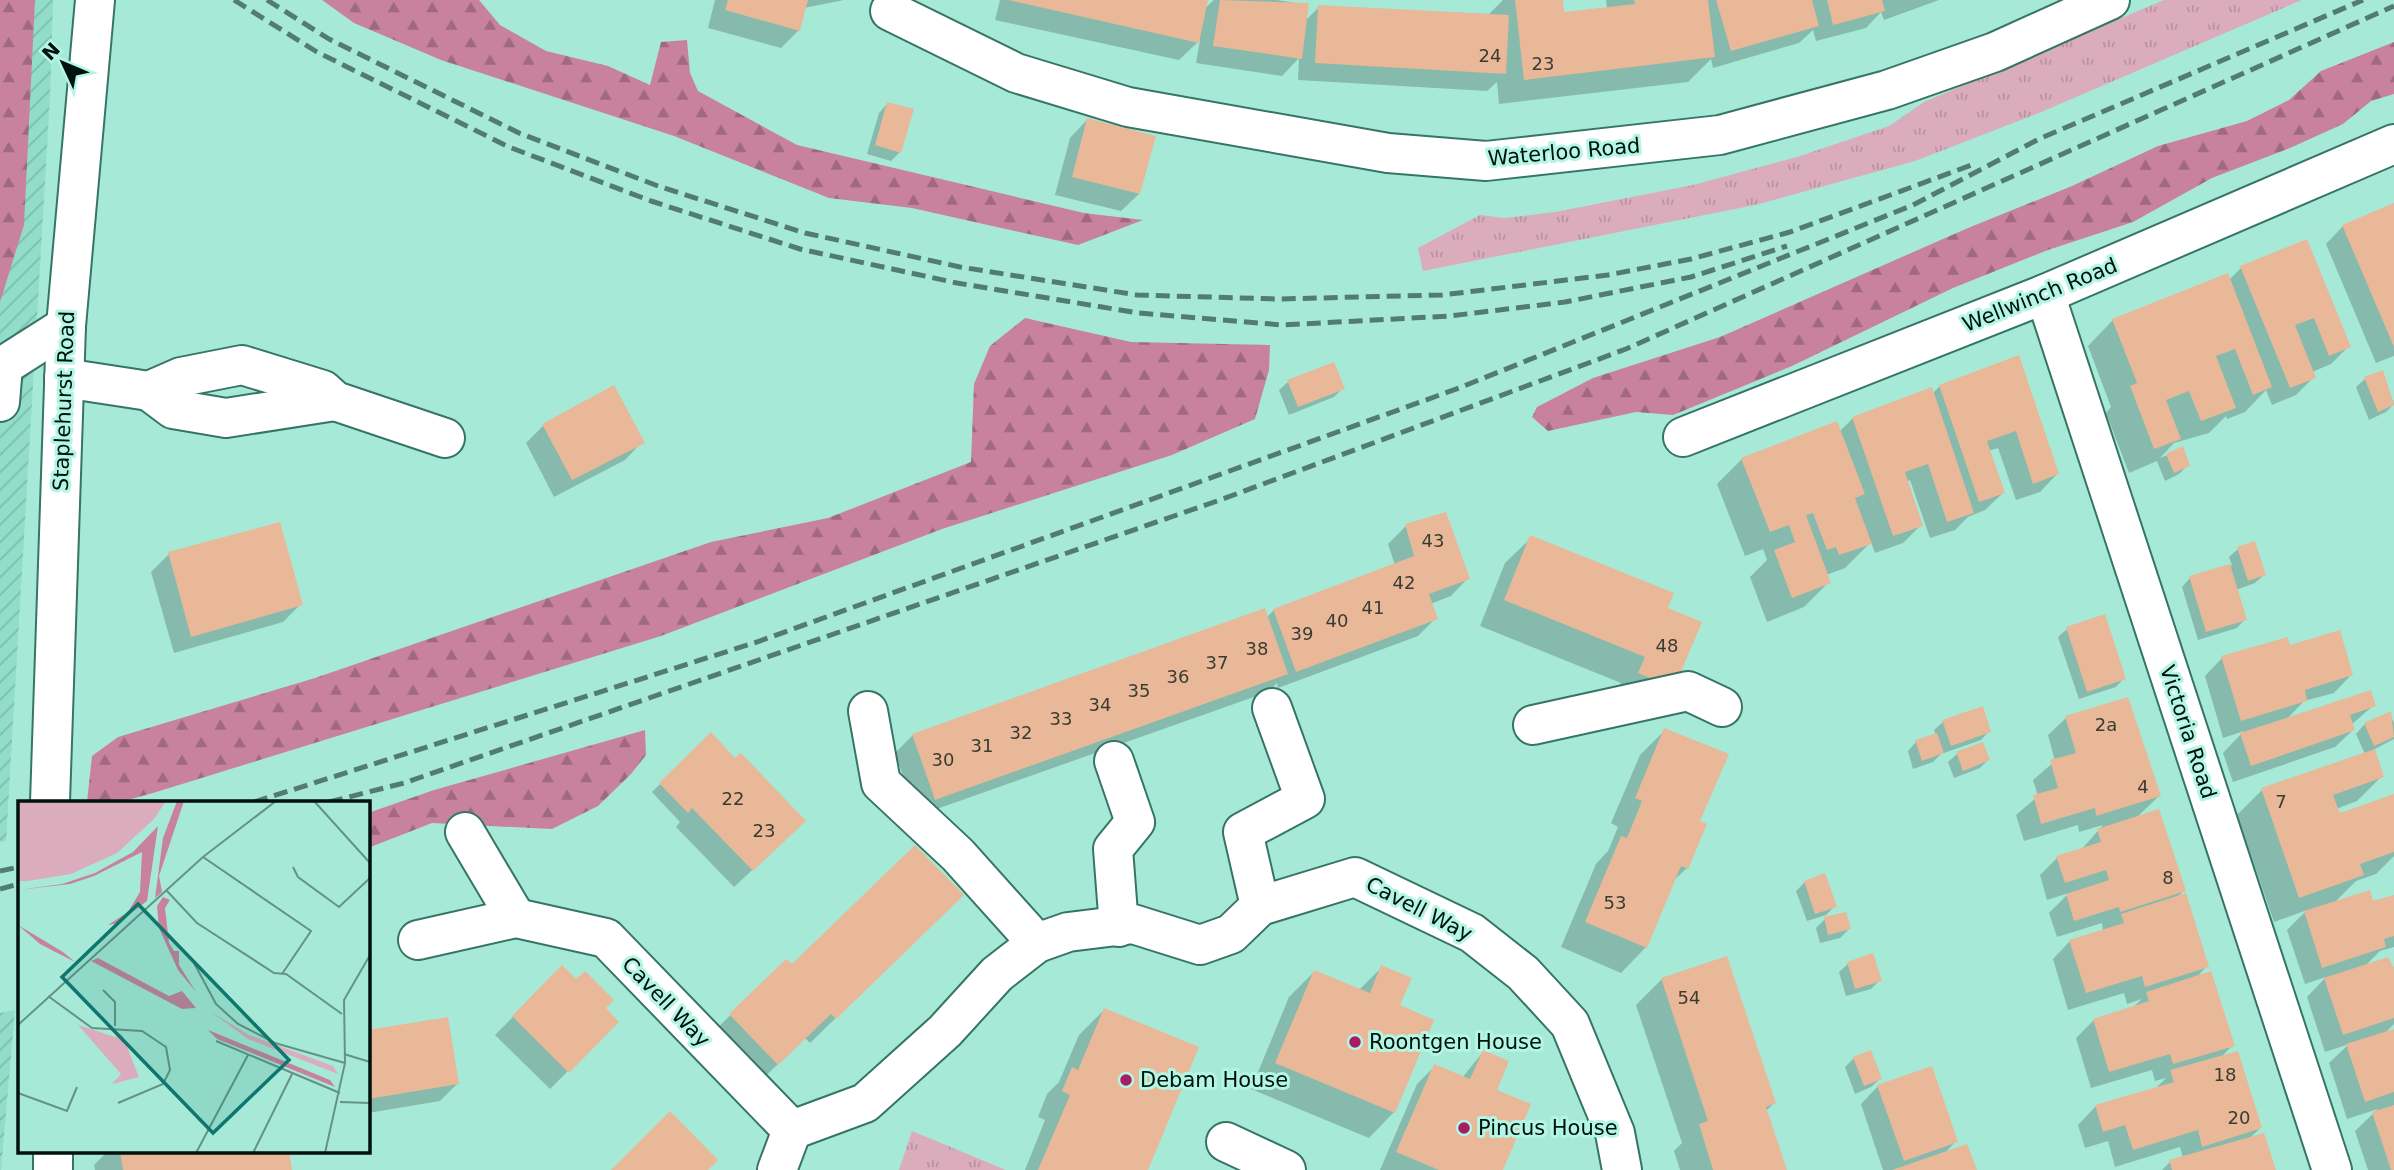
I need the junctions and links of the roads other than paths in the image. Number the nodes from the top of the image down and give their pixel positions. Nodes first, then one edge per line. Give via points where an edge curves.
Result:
1 (95, 0) edge
2 (2110, 0) edge
3 (890, 11) dead end
4 (2394, 144) edge
5 (2045, 294) junction
6 (65, 326) junction
7 (64, 379) junction
8 (149, 391) junction
9 (335, 401) junction
10 (0, 402) edge
11 (1683, 437) dead end
12 (445, 438) dead end
13 (1722, 707) dead end
14 (1272, 708) dead end
15 (868, 711) dead end
16 (1533, 725) dead end
17 (1114, 761) dead end
18 (50, 801) edge
19 (464, 832) dead end
20 (1260, 906) junction
21 (516, 918) junction
22 (1119, 927) junction
23 (418, 940) dead end
24 (1037, 943) junction
25 (792, 1130) junction
26 (1226, 1142) dead end
27 (53, 1152) edge
28 (53, 1170) edge
29 (777, 1170) edge
30 (1286, 1170) edge
31 (1622, 1170) edge
32 (2332, 1170) edge

1 - 6 street, Staplehurst Road
2 - 3 street, Waterloo Road via 1971,61 1887,90 1720,135 1486,162 1388,153 1128,107 1016,73
4 - 5 street, Wellwinch Road
5 - 11 street, Wellwinch Road
5 - 32 street, Victoria Road
6 - 7 street, Staplehurst Road
6 - 10 street via 3,366
7 - 8 street
7 - 18 street, Staplehurst Road
8 - 9 street via 173,409 226,418
8 - 9 street via 181,377 242,365 323,390
9 - 12 street
13 - 16 street via 1688,691
14 - 20 street via 1305,799 1243,832
15 - 24 street via 881,783 958,855
17 - 22 street via 1135,822 1113,849
19 - 21 street
20 - 22 street, Cavell Way via 1231,934 1200,945 1133,924
20 - 31 street, Cavell Way via 1355,877 1472,933 1523,973 1570,1024 1615,1133
21 - 23 street, Cavell Way
21 - 25 street, Cavell Way via 606,938
22 - 24 street, Cavell Way via 1068,932
24 - 25 street, Cavell Way via 997,974 945,1031 865,1103
25 - 29 street
26 - 30 street
27 - 28 street

